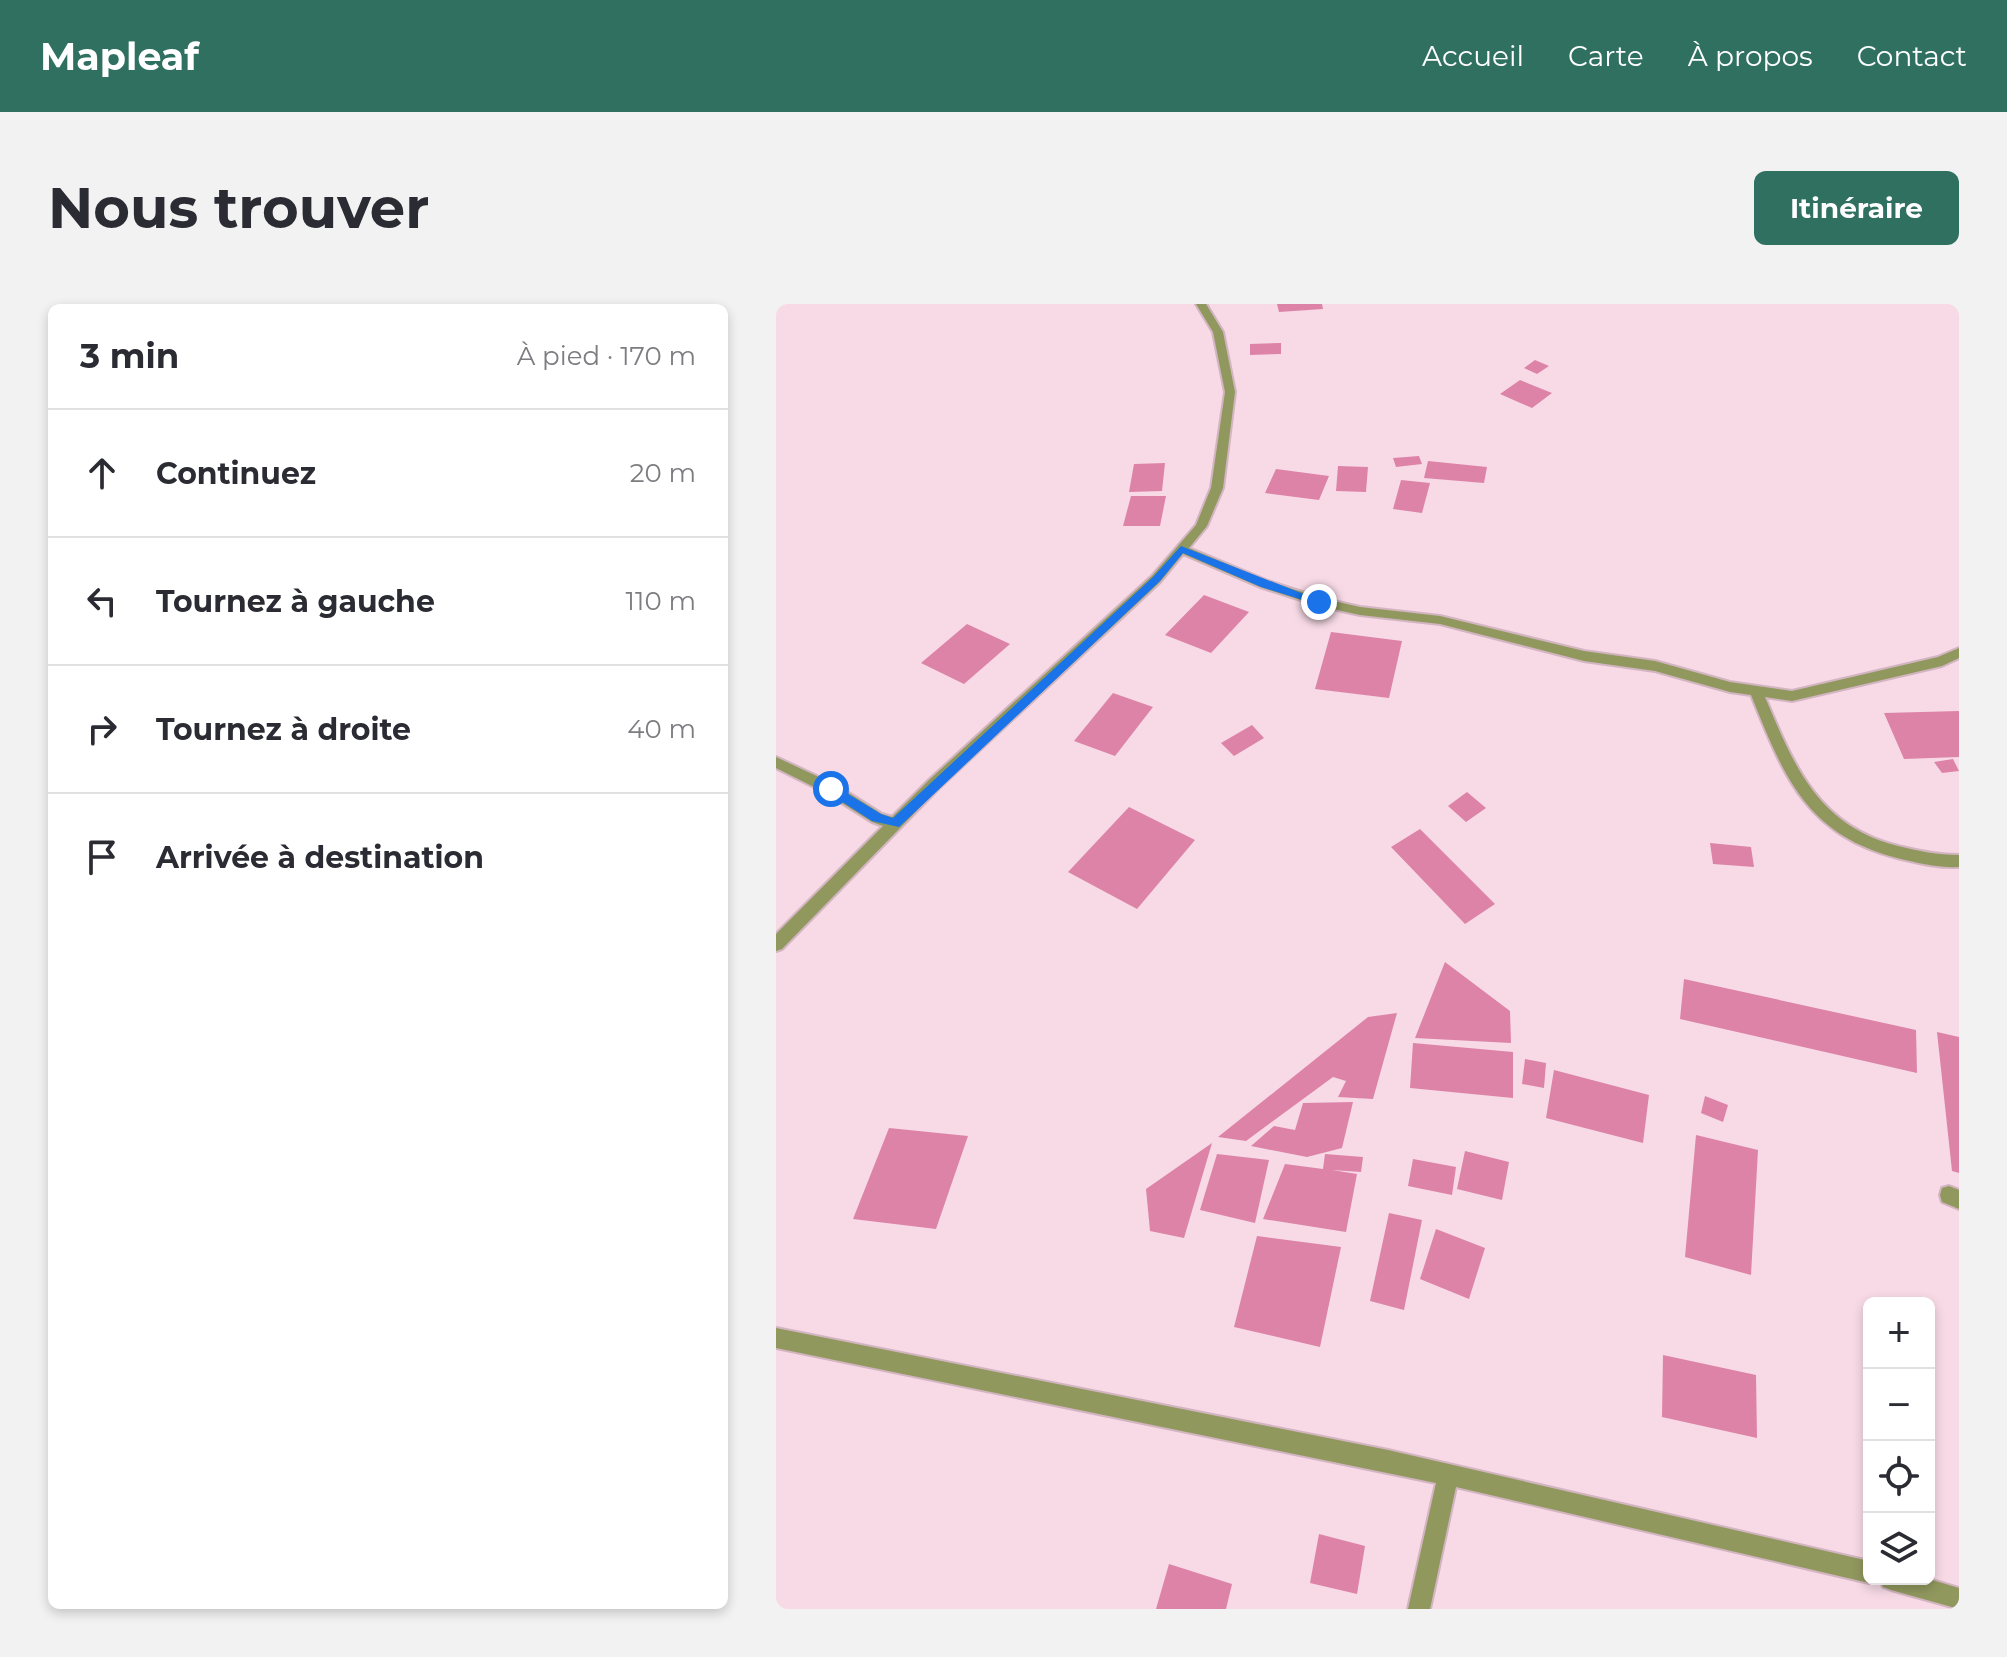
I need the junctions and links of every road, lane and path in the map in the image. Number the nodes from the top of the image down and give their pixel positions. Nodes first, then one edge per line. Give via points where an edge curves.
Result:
1 (1201, 304) edge
2 (1181, 549) junction
3 (1959, 652) edge
4 (1756, 691) junction
5 (776, 762) edge
6 (895, 824) junction
7 (1959, 861) edge
8 (776, 944) edge
9 (776, 1338) edge
10 (1448, 1475) junction
11 (1863, 1571) edge
12 (1911, 1585) edge
13 (1959, 1599) edge
14 (1419, 1609) edge

1 - 2 street via 1218,332 1230,392 1217,488 1201,526
2 - 4 street via 1319,602 1440,620
2 - 6 street via 1156,579
3 - 4 street via 1942,661 1792,696
4 - 7 street via 1790,771 1829,823 1861,842 1898,853
5 - 6 street
6 - 8 street
9 - 10 street
10 - 11 street
10 - 14 street
12 - 13 street

